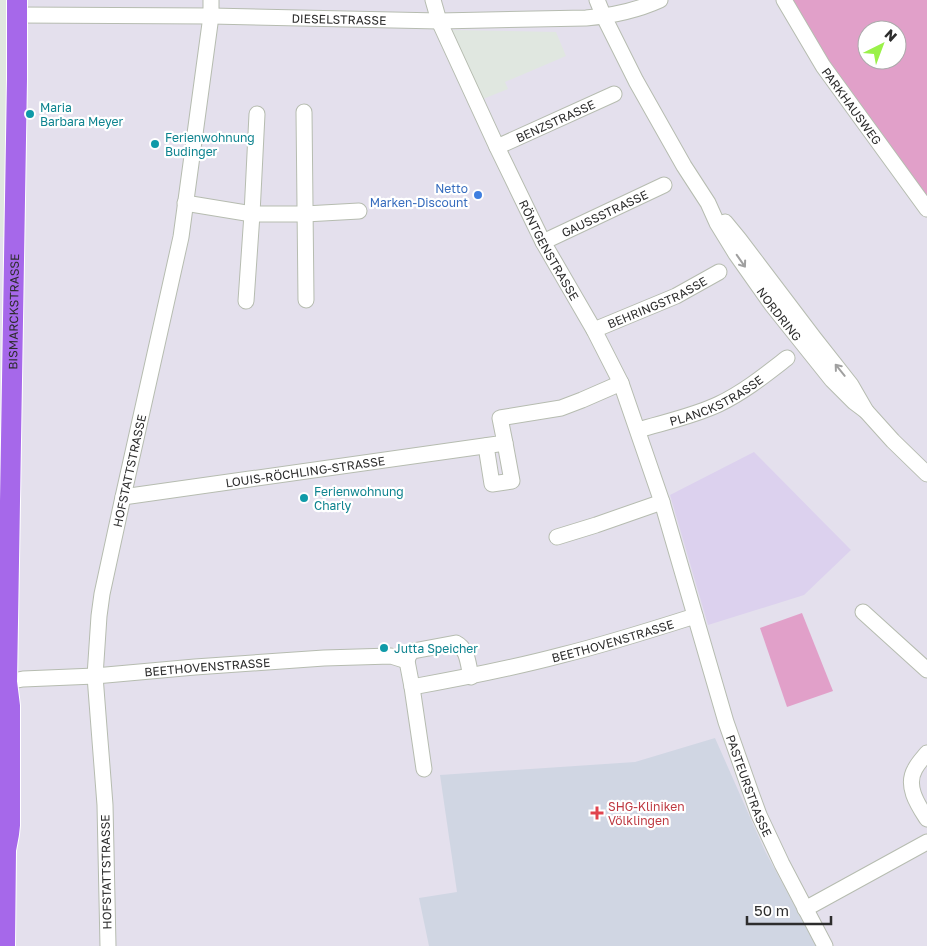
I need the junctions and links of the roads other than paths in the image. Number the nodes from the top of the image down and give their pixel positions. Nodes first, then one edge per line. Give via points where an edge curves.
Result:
1 (211, 0) edge
2 (433, 0) edge
3 (597, 0) edge
4 (660, 0) edge
5 (784, 0) edge
6 (17, 7) edge
7 (50, 7) edge
8 (211, 16) junction
9 (604, 17) junction
10 (440, 21) junction
11 (614, 94) dead end
12 (304, 112) dead end
13 (257, 114) dead end
14 (497, 147) junction
15 (664, 185) dead end
16 (185, 204) junction
17 (927, 209) edge
18 (359, 211) dead end
19 (252, 214) junction
20 (305, 214) junction
21 (543, 242) junction
22 (719, 272) dead end
23 (306, 300) dead end
24 (246, 301) dead end
25 (594, 330) junction
26 (787, 358) dead end
27 (621, 383) junction
28 (638, 430) junction
29 (505, 443) junction
30 (486, 446) junction
31 (927, 474) edge
32 (123, 497) junction
33 (662, 502) junction
34 (557, 537) dead end
35 (863, 612) dead end
36 (695, 616) junction
37 (407, 661) junction
38 (927, 670) edge
39 (95, 676) junction
40 (471, 677) junction
41 (7, 682) junction
42 (412, 687) junction
43 (0, 703) edge
44 (0, 733) edge
45 (927, 753) edge
46 (424, 768) dead end
47 (927, 819) edge
48 (927, 842) edge
49 (6, 850) junction
50 (805, 909) junction
51 (5, 946) edge
52 (108, 946) edge
53 (825, 946) edge

1 - 8 street, HOFSTATTSTRASSE
2 - 10 street, RÖNTGENSTRASSE
3 - 9 street, NORDRING
4 - 9 street, DIESELSTRASSE
5 - 17 street, PARKHAUSWEG via 823,66
6 - 7 street, DIESELSTRASSE
6 - 41 main road, BISMARCKSTRASSE
7 - 8 street, DIESELSTRASSE
8 - 10 street, DIESELSTRASSE
8 - 16 street, HOFSTATTSTRASSE
9 - 10 street, DIESELSTRASSE
9 - 31 street, NORDRING via 636,81 708,204 740,239 851,385 866,411
10 - 14 street, RÖNTGENSTRASSE
11 - 14 street, BENZSTRASSE
12 - 20 street
13 - 19 street
14 - 21 street, RÖNTGENSTRASSE
15 - 21 street, GAUSSSTRASSE
16 - 19 street
16 - 32 street, HOFSTATTSTRASSE via 181,237
18 - 20 street
19 - 20 street
19 - 24 street
20 - 23 street
21 - 25 street, RÖNTGENSTRASSE
22 - 25 street, BEHRINGSTRASSE via 676,296
25 - 27 street, RÖNTGENSTRASSE
26 - 28 street, PLANCKSTRASSE via 758,381 718,404
27 - 28 street, RÖNTGENSTRASSE
27 - 29 street via 562,408 500,418
28 - 33 street, RÖNTGENSTRASSE
29 - 30 street, LOUIS-RÖCHLING-STRASSE
29 - 30 street via 512,481 492,484
30 - 32 street, LOUIS-RÖCHLING-STRASSE
32 - 39 street, HOFSTATTSTRASSE via 102,594
33 - 34 street
33 - 36 street, RÖNTGENSTRASSE
35 - 38 street
36 - 40 street, BEETHOVENSTRASSE via 563,655
36 - 50 street, PASTEURSTRASSE via 726,722 759,815
37 - 39 street, BEETHOVENSTRASSE via 391,656 324,658
37 - 40 street via 413,651 456,643 466,653
37 - 42 street
39 - 41 street, BEETHOVENSTRASSE
39 - 52 street, HOFSTATTSTRASSE via 105,805
40 - 42 street, BEETHOVENSTRASSE
41 - 43 main road, BISMARCKSTRASSE
41 - 49 main road, BISMARCKSTRASSE via 10,805
42 - 46 street
44 - 49 main road, BISMARCKSTRASSE via 2,826
45 - 47 street via 912,778 916,802
48 - 50 street
49 - 51 main road, BISMARCKSTRASSE
50 - 53 street, PASTEURSTRASSE

